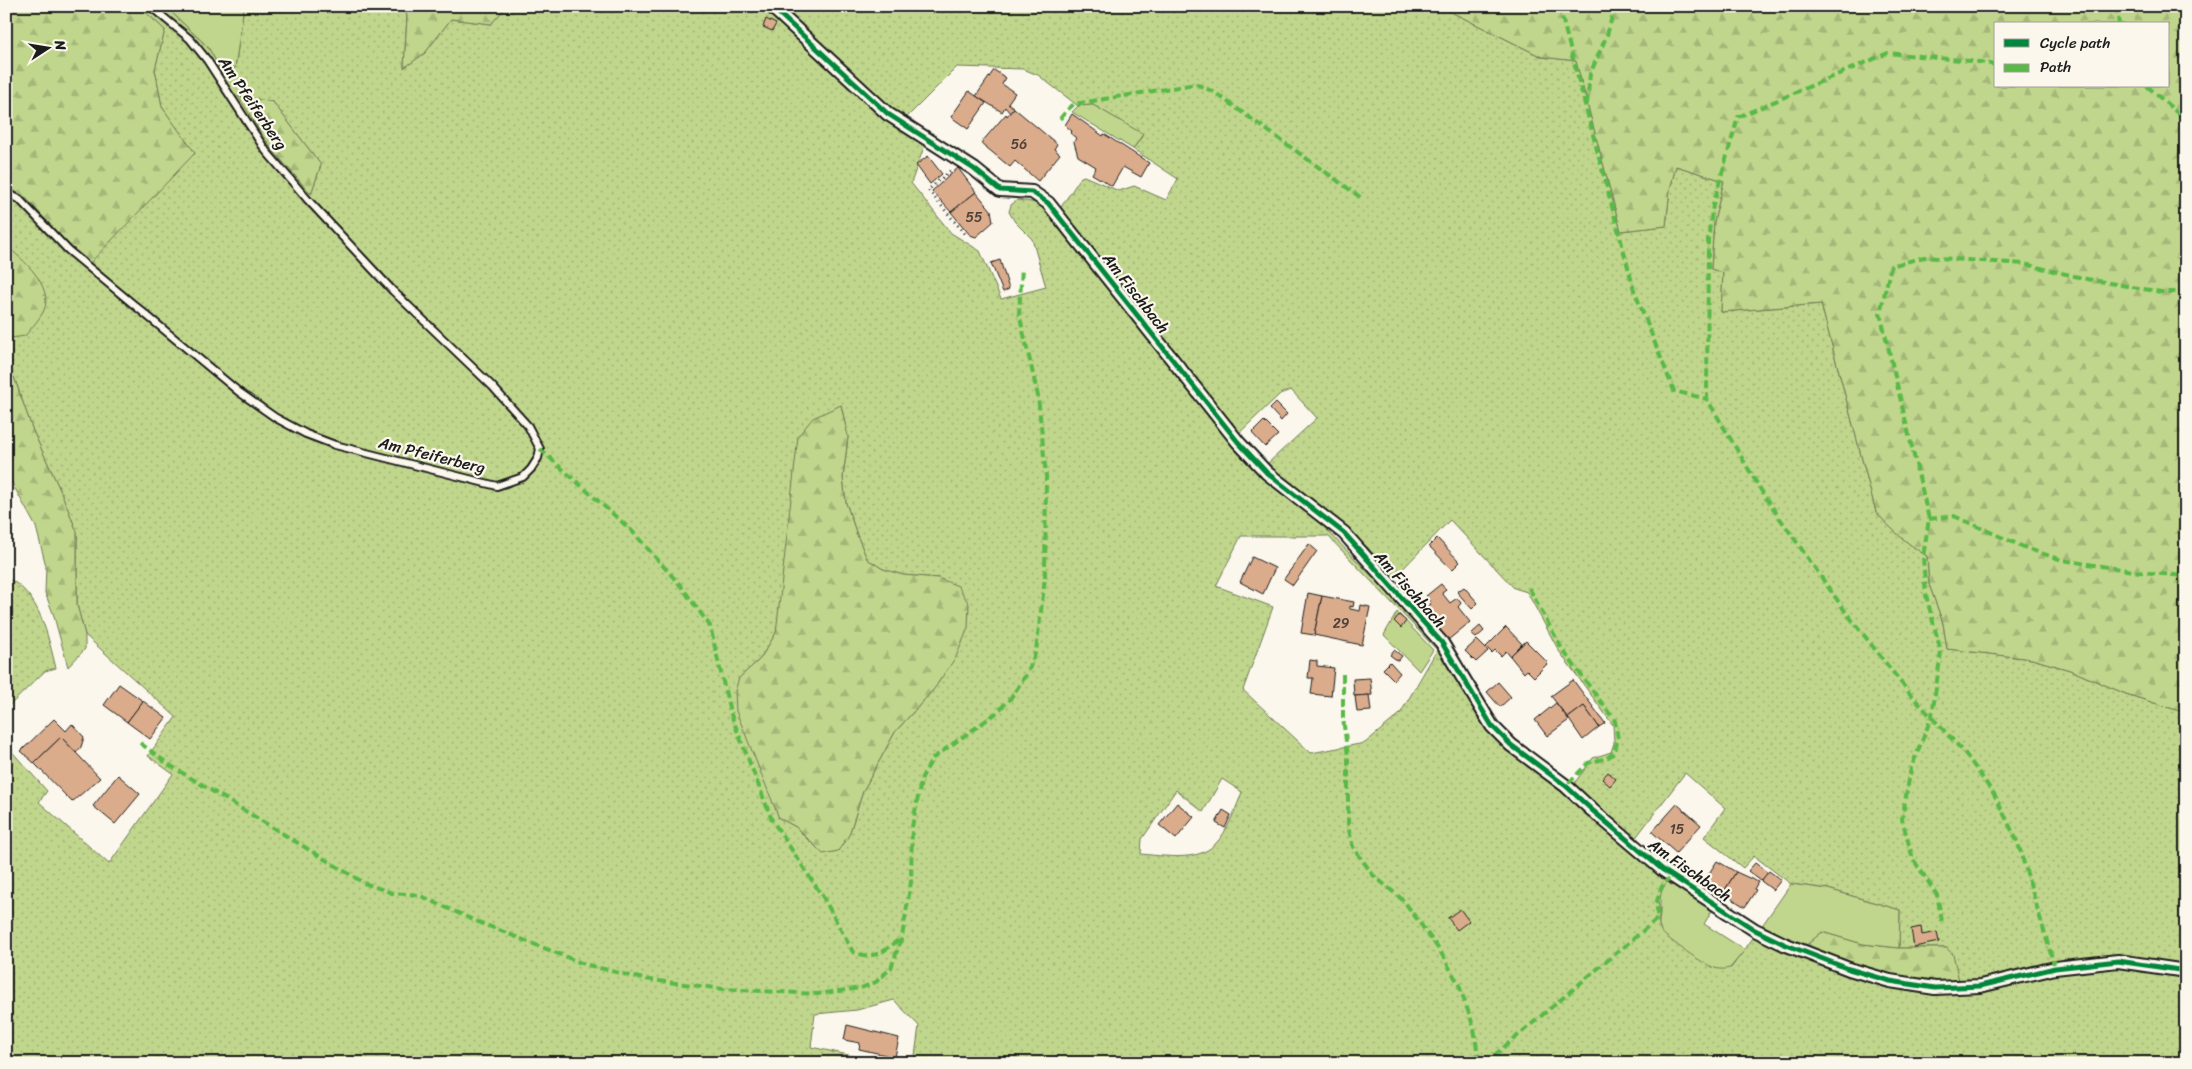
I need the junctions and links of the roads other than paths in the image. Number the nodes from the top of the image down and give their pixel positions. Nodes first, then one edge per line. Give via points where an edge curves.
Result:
1 (150, 6) edge
2 (771, 6) edge
3 (6, 193) edge
4 (2186, 971) edge

1 - 3 lane, Am Pfeiferberg via 190,39 266,151 308,200 392,291 458,352 528,426 540,449 531,469 523,477 497,486 335,445 306,434 239,392 68,250 19,199
2 - 4 street, Am Fischbach via 888,114 1000,190 1032,192 1048,202 1238,442 1267,474 1344,533 1442,643 1492,726 1663,870 1755,930 1849,969 1890,981 1935,988 1980,986 2055,968 2118,961

